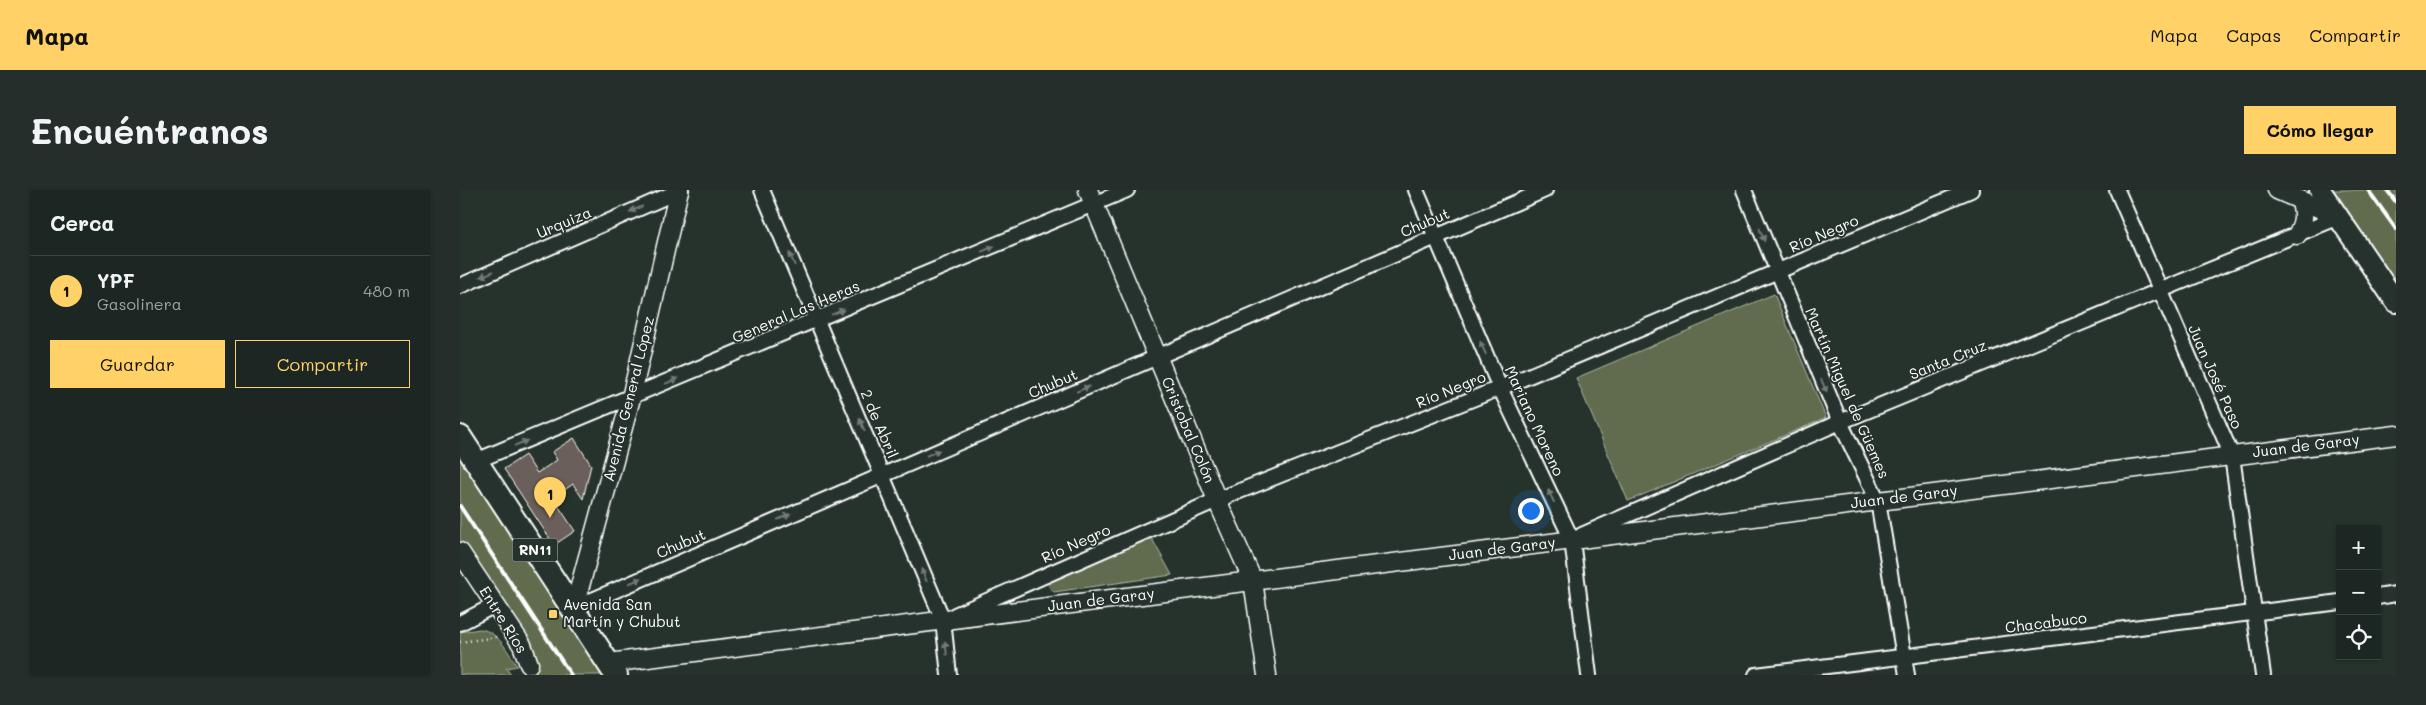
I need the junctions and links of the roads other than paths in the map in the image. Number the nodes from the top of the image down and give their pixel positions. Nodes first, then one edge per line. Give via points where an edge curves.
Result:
1 (680, 190) edge
2 (762, 190) edge
3 (1127, 190) edge
4 (1416, 190) edge
5 (1545, 190) edge
6 (1744, 190) edge
7 (1971, 190) edge
8 (2117, 190) edge
9 (2277, 190) edge
10 (2320, 190) edge
11 (1090, 197) edge
12 (2300, 200) junction
13 (2339, 217) junction
14 (2297, 235) junction
15 (1434, 237) junction
16 (1776, 271) junction
17 (460, 286) edge
18 (2160, 292) junction
19 (2396, 302) edge
20 (817, 320) junction
21 (1157, 357) junction
22 (1500, 388) junction
23 (631, 398) junction
24 (1840, 422) junction
25 (2396, 435) edge
26 (460, 437) edge
27 (2232, 456) junction
28 (476, 461) junction
29 (882, 474) junction
30 (1217, 500) junction
31 (1878, 501) junction
32 (1572, 540) junction
33 (460, 552) edge
34 (460, 572) edge
35 (1254, 581) junction
36 (2396, 594) edge
37 (2381, 596) edge
38 (2336, 603) edge
39 (490, 607) junction
40 (574, 608) junction
41 (2256, 614) junction
42 (943, 620) junction
43 (460, 622) edge
44 (1904, 656) junction
45 (613, 669) edge
46 (533, 670) edge
47 (949, 675) edge
48 (1267, 675) edge
49 (1589, 675) edge
50 (1756, 675) edge
51 (1907, 675) edge
52 (2263, 675) edge

1 -> 17 street, Urquiza
1 - 23 street, Avenida General López
20 -> 2 street, 2 de Abril
3 - 11 street, General Las Heras
4 - 15 street, Mariano Moreno
5 - 15 street, Chubut
6 -> 16 street, Martín Miguel de Güemes
7 - 16 street, Río Negro
8 - 18 street, Juan José Paso
9 - 12 street
10 - 13 main road
20 -> 11 street, General Las Heras
11 - 21 street, Cristobal Colón
12 - 13 street
12 - 14 street via 2304,222
13 - 14 street, Santa Cruz
13 - 19 main road
14 - 18 street, Santa Cruz
15 - 21 street, Chubut
22 -> 15 street, Mariano Moreno
16 - 22 street, Río Negro
16 -> 24 street, Martín Miguel de Güemes
18 - 24 street, Santa Cruz
18 - 27 street, Juan José Paso
23 -> 20 street, General Las Heras
29 -> 20 street, 2 de Abril
29 -> 21 street, Chubut
21 - 30 street, Cristobal Colón
22 - 30 street, Río Negro
32 -> 22 street, Mariano Moreno
28 -> 23 street, General Las Heras
23 - 40 street, Avenida General López
24 - 31 street, Martín Miguel de Güemes
24 - 32 street, Santa Cruz
25 - 27 street, Juan de Garay
26 - 28 main road, RN11
27 - 31 street, Juan de Garay
27 - 41 street, Juan José Paso
28 - 40 main road, RN11
40 -> 29 street, Chubut
42 -> 29 street, 2 de Abril
30 - 35 street, Cristobal Colón
30 - 42 street, Río Negro
31 - 32 street, Juan de Garay
31 - 44 street, Martín Miguel de Güemes
32 - 35 street, Juan de Garay
32 - 49 street, Mariano Moreno
33 - 39 street, Entre Ríos
34 - 39 street, Entre Ríos
35 - 42 street, Juan de Garay
35 - 48 street, Cristobal Colón
36 - 37 street
38 - 41 street, Chacabuco
39 - 43 street
39 - 46 street, Entre Ríos via 522,646
39 - 46 street, Entre Ríos via 511,647
40 - 45 main road, RN11
41 - 44 street, Chacabuco
41 - 52 street, Juan José Paso
42 - 45 street, Juan de Garay
47 -> 42 street, 2 de Abril
44 - 50 street, Chacabuco
44 - 51 street, Martín Miguel de Güemes

